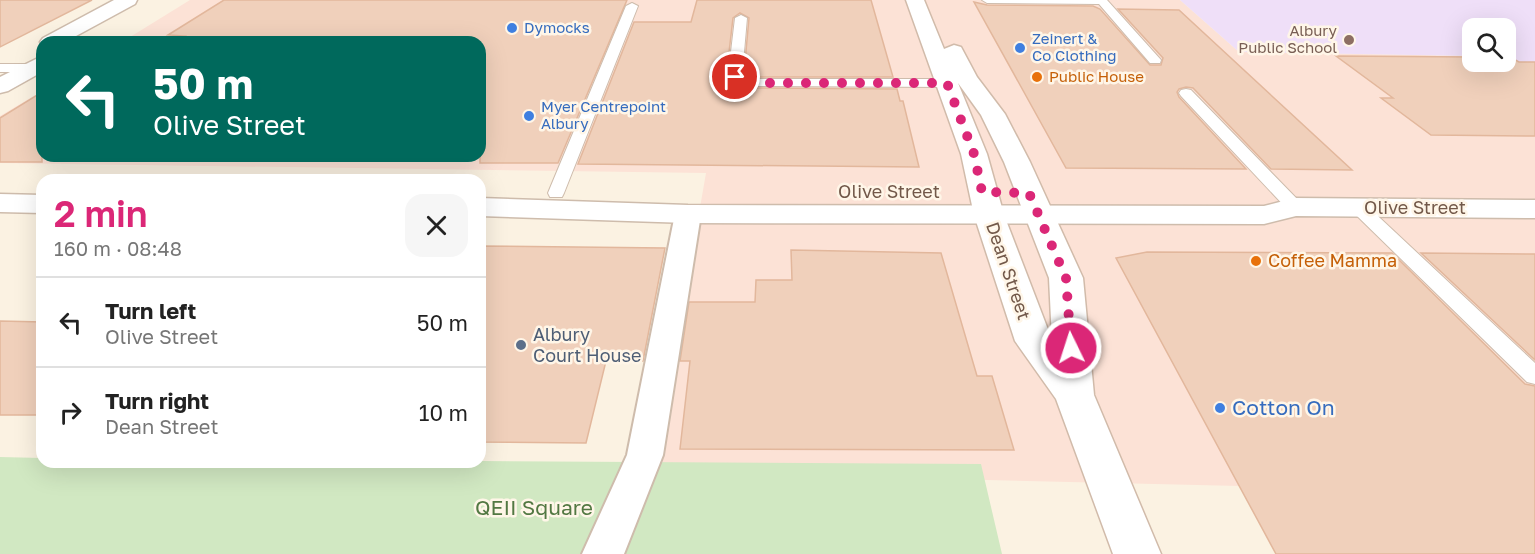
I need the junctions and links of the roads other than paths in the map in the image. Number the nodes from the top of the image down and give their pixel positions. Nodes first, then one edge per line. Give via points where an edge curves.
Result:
1 (915, 0) edge
2 (932, 0) edge
3 (987, 0) edge
4 (135, 3) edge
5 (632, 6) dead end
6 (741, 18) dead end
7 (63, 36) edge
8 (87, 36) edge
9 (36, 50) edge
10 (1155, 60) dead end
11 (36, 67) edge
12 (0, 73) edge
13 (947, 83) junction
14 (1186, 93) dead end
15 (0, 190) edge
16 (36, 190) edge
17 (486, 192) edge
18 (556, 193) junction
19 (0, 203) edge
20 (36, 204) edge
21 (986, 204) junction
22 (1034, 204) junction
23 (486, 207) edge
24 (1295, 207) junction
25 (1359, 208) junction
26 (1535, 209) edge
27 (688, 214) junction
28 (1535, 376) edge
29 (1074, 395) junction
30 (603, 554) edge
31 (1137, 554) edge

1 - 13 street, Dean Street
2 - 22 street, Dean Street via 966,78 993,114
3 - 10 lane via 1102,1
4 - 7 street
4 - 8 street
5 - 18 lane
6 - 13 lane via 735,77 752,83
9 - 12 street
11 - 12 street
13 - 21 street, Dean Street via 974,154
14 - 24 lane
15 - 16 street
17 - 18 street, Olive Street
18 - 21 street, Olive Street
19 - 20 street
21 - 22 street, Olive Street
21 - 27 street, Olive Street
21 - 29 street, Dean Street via 1033,341
22 - 24 street, Olive Street via 1264,214
22 - 29 street, Dean Street via 1066,278
23 - 27 street, Olive Street
24 - 25 street, Olive Street
25 - 26 street, Olive Street
25 - 28 lane
27 - 30 street via 645,455
29 - 31 street, Dean Street

